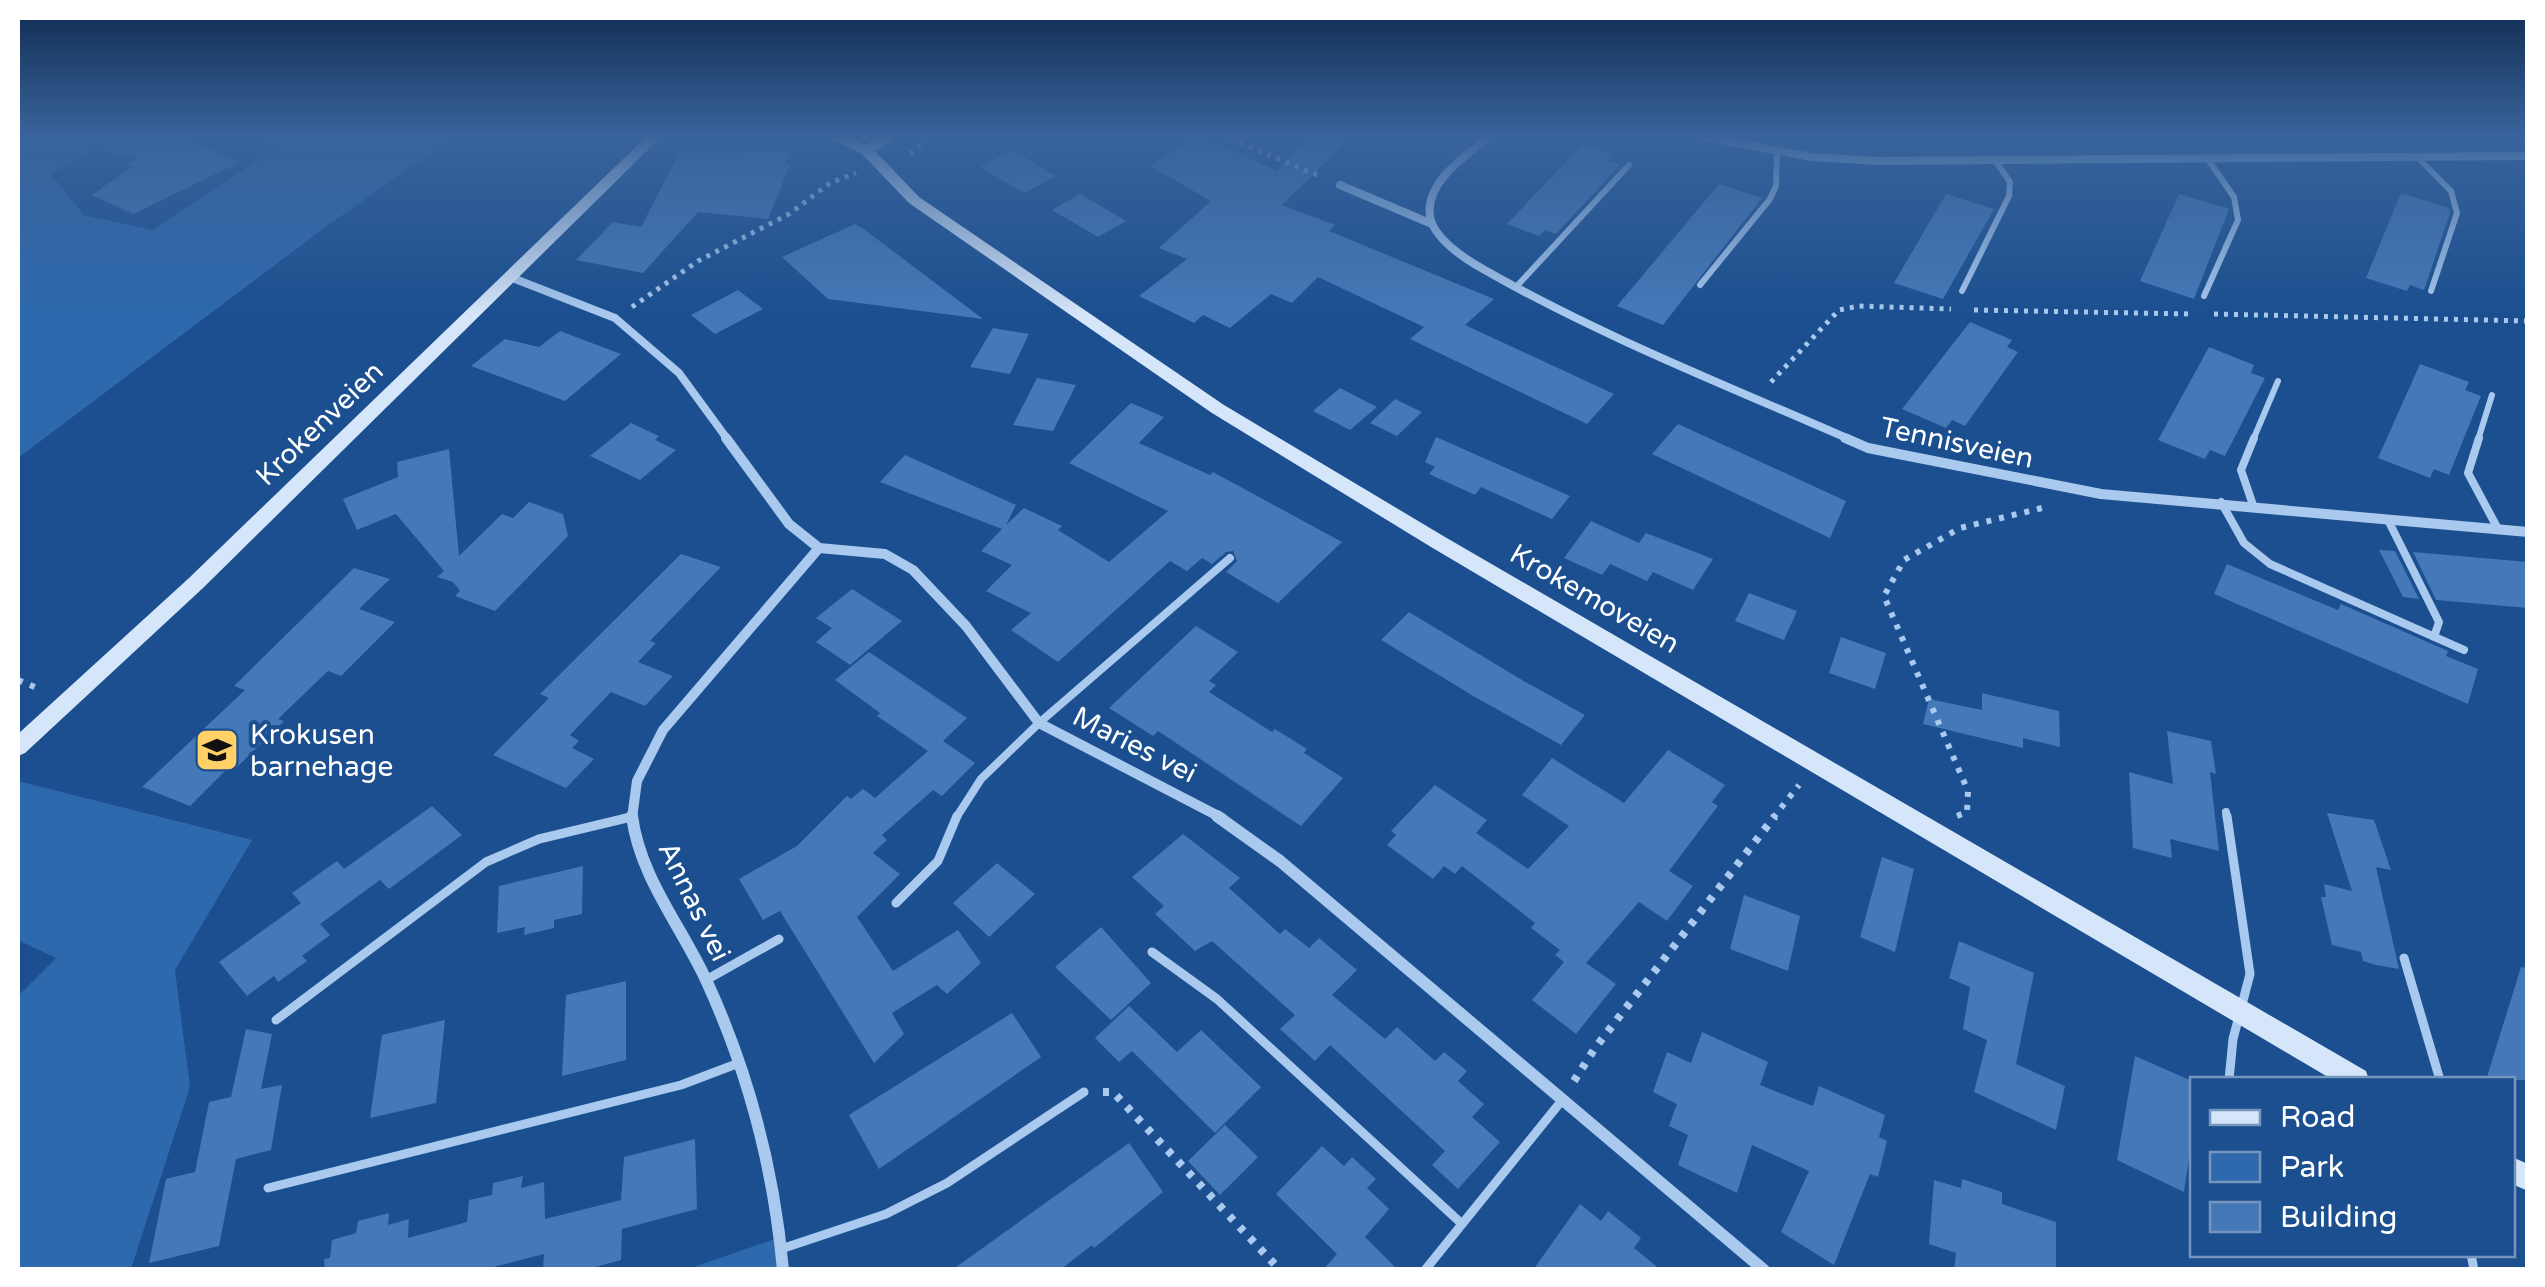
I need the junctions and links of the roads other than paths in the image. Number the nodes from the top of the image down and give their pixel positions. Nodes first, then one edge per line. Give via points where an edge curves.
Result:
1 (594, 195) edge
2 (909, 195) edge
3 (1364, 195) edge
4 (1432, 195) edge
5 (1601, 195) edge
6 (1771, 195) edge
7 (2009, 195) edge
8 (2233, 195) edge
9 (2452, 195) edge
10 (1432, 224) junction
11 (510, 277) junction
12 (1700, 285) dead end
13 (1516, 287) junction
14 (1962, 290) dead end
15 (2431, 292) dead end
16 (2204, 296) dead end
17 (2278, 381) dead end
18 (2492, 395) dead end
19 (2221, 502) junction
20 (2253, 505) junction
21 (2387, 519) junction
22 (2498, 529) junction
23 (2528, 532) edge
24 (819, 548) junction
25 (1230, 558) dead end
26 (2434, 637) junction
27 (2464, 650) dead end
28 (1039, 723) junction
29 (18, 748) edge
30 (2226, 812) dead end
31 (631, 818) junction
32 (896, 903) dead end
33 (779, 940) dead end
34 (1152, 952) dead end
35 (2404, 958) dead end
36 (706, 980) junction
37 (2240, 1012) junction
38 (276, 1020) dead end
39 (739, 1063) junction
40 (2230, 1077) edge
41 (2351, 1077) edge
42 (2439, 1077) edge
43 (1084, 1092) road end
44 (1563, 1099) junction
45 (268, 1188) dead end
46 (1461, 1223) junction
47 (782, 1249) junction
48 (782, 1270) edge
49 (1425, 1270) edge
50 (1764, 1270) edge

1 - 11 main road, Krokenveien
2 - 37 main road, Krokemoveien via 1204,400
3 - 10 street, Tennisveien
4 - 10 street
5 - 13 lane
6 - 12 lane
7 - 14 lane
8 - 16 lane via 2238,220
9 - 15 lane via 2457,213
10 - 13 street, Tennisveien via 1452,247
11 - 24 street via 615,318 679,373 789,524
11 - 29 main road, Krokenveien
13 - 19 street, Tennisveien via 1868,448 2101,494
17 - 20 lane via 2241,470
18 - 22 lane via 2468,473
19 - 20 street, Tennisveien
19 - 26 lane via 2235,535 2254,555
20 - 21 street, Tennisveien
21 - 22 street, Tennisveien
21 - 26 lane via 2439,622
22 - 23 street, Tennisveien
24 - 28 street, Maries vei via 885,554 912,570 966,626
24 - 31 street, Annas vei via 663,730 644,760
25 - 28 lane
26 - 27 lane
28 - 32 lane via 962,803 938,861
28 - 44 street, Maries vei via 1221,818
30 - 37 lane via 2250,974
31 - 36 street, Annas vei via 641,854
31 - 38 lane via 545,836 486,862
33 - 36 lane
34 - 46 lane via 1218,998
35 - 42 lane
36 - 39 street, Annas vei
37 - 40 lane
37 - 41 main road, Krokemoveien
39 - 45 lane via 680,1086
39 - 47 street, Annas vei via 762,1134
43 - 47 lane via 932,1191
44 - 46 lane
44 - 50 street, Maries vei
46 - 49 lane
47 - 48 street, Annas vei

